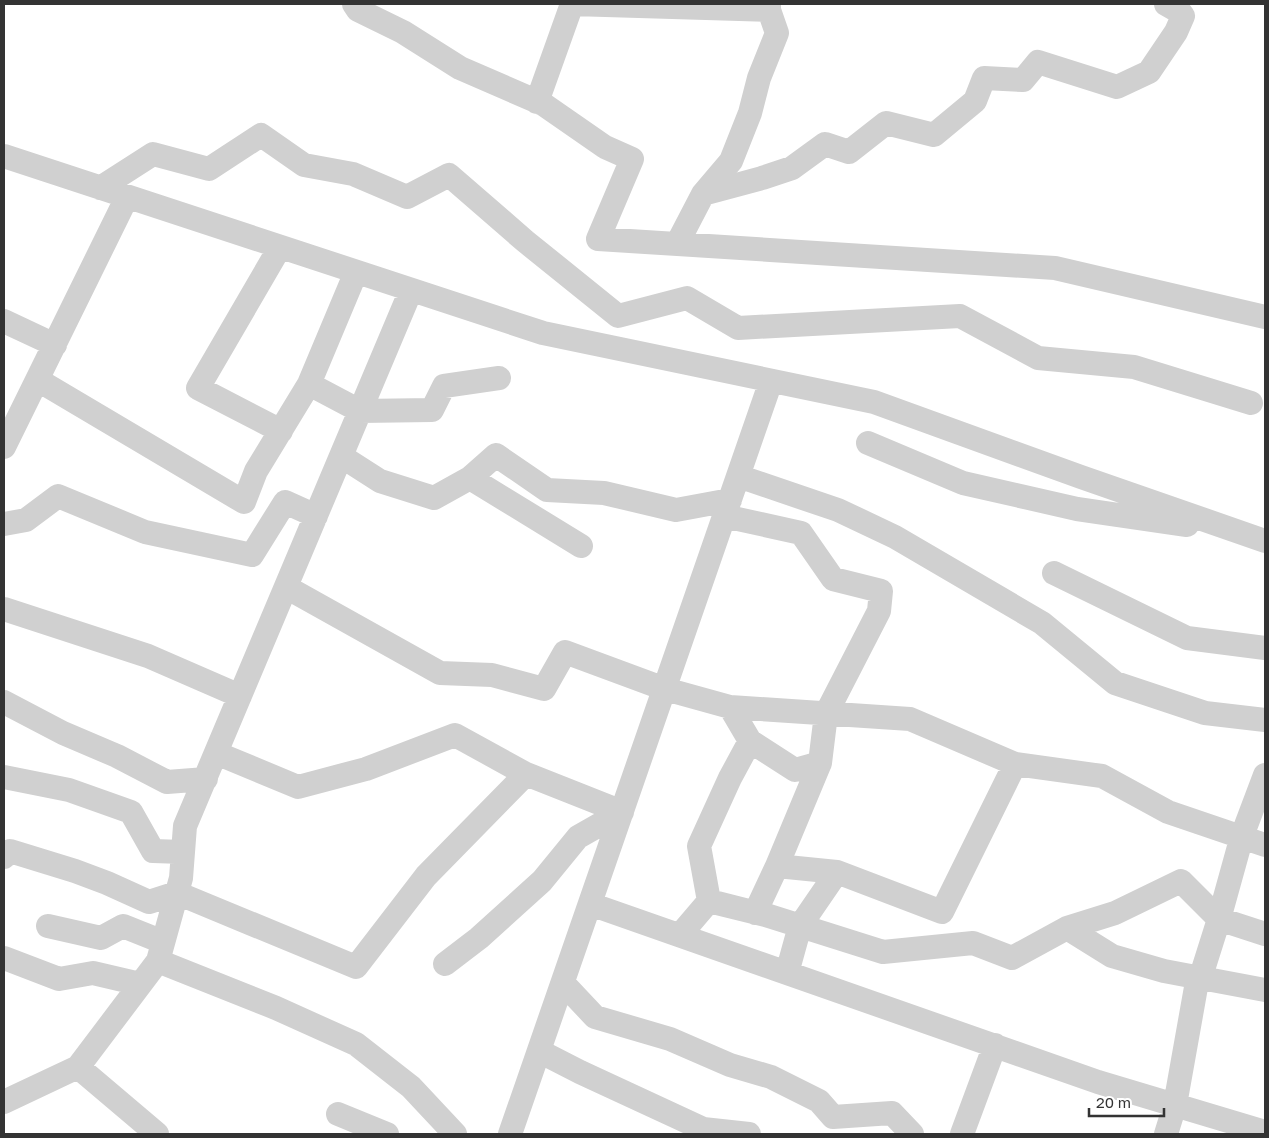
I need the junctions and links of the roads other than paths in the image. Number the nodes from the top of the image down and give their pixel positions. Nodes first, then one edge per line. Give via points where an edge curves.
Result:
1 (354, 4) edge
2 (1166, 4) edge
3 (770, 7) edge
4 (538, 102) junction
5 (4, 156) edge
6 (100, 188) junction
7 (703, 194) junction
8 (127, 197) junction
9 (678, 244) junction
10 (280, 247) junction
11 (356, 272) junction
12 (411, 290) junction
13 (1265, 317) edge
14 (4, 321) edge
15 (55, 345) junction
16 (499, 378) dead end
17 (38, 380) junction
18 (771, 381) junction
19 (309, 384) junction
20 (1251, 402) dead end
21 (360, 411) junction
22 (281, 431) junction
23 (868, 443) dead end
24 (4, 447) edge
25 (341, 456) junction
26 (738, 476) junction
27 (470, 478) junction
28 (727, 508) junction
29 (316, 516) junction
30 (4, 524) edge
31 (1241, 532) junction
32 (1265, 541) edge
33 (581, 546) dead end
34 (1054, 573) dead end
35 (286, 587) junction
36 (4, 608) edge
37 (1265, 648) edge
38 (665, 689) junction
39 (240, 696) junction
40 (4, 702) edge
41 (730, 707) junction
42 (826, 714) junction
43 (1265, 720) edge
44 (750, 741) junction
45 (216, 753) junction
46 (820, 763) junction
47 (1015, 764) junction
48 (526, 774) junction
49 (1265, 776) edge
50 (4, 777) edge
51 (206, 779) junction
52 (622, 812) junction
53 (1242, 836) junction
54 (1265, 844) edge
55 (183, 852) junction
56 (4, 857) edge
57 (777, 866) junction
58 (837, 872) junction
59 (177, 893) junction
60 (709, 901) junction
61 (590, 904) junction
62 (755, 913) junction
63 (1220, 919) junction
64 (48, 926) dead end
65 (800, 926) junction
66 (1066, 928) junction
67 (1265, 934) edge
68 (680, 935) junction
69 (160, 951) junction
70 (4, 958) edge
71 (445, 964) dead end
72 (787, 973) junction
73 (1198, 976) junction
74 (563, 982) junction
75 (140, 984) junction
76 (1265, 990) edge
77 (995, 1045) junction
78 (539, 1052) junction
79 (78, 1067) junction
80 (4, 1102) edge
81 (1176, 1105) junction
82 (338, 1114) dead end
83 (1265, 1132) edge
84 (157, 1134) edge
85 (387, 1134) edge
86 (455, 1134) edge
87 (510, 1134) edge
88 (749, 1134) edge
89 (912, 1134) edge
90 (962, 1134) edge
91 (1166, 1134) edge

1 - 4 street via 358,10 403,32 460,68
2 - 7 street via 1183,16 1176,32 1149,72 1118,87 1038,62 1023,80 984,78 975,101 934,135 886,123 849,152 825,144 792,168
3 - 4 street via 572,4
3 - 7 street via 777,33 759,78 750,113 731,161
4 - 9 street via 605,147 632,159 598,239
5 - 6 street
6 - 8 street
6 - 20 street via 153,154 209,169 262,135 304,165 353,174 407,196 449,176 618,316 687,298 738,328 960,316 1038,358 1134,367
7 - 9 street
8 - 10 street
8 - 15 street
9 - 13 street via 1055,268
10 - 11 street
10 - 22 street via 198,388
11 - 12 street
11 - 19 street
12 - 18 street via 543,333
12 - 21 street
14 - 15 street
15 - 17 street
16 - 21 street via 444,386 432,410
17 - 22 street via 244,502 256,471
17 - 24 street
18 - 26 street
18 - 31 street via 874,402
19 - 21 street
19 - 22 street
21 - 25 street
23 - 31 street via 963,483 1077,509
25 - 27 street via 380,480 434,498
25 - 29 street
26 - 28 street
26 - 43 street via 838,510 895,537 1042,623 1114,683 1205,713
27 - 28 street via 496,455 547,490 604,492 676,510
27 - 33 street
28 - 38 street
28 - 42 street via 801,532 833,579 881,591 879,611
29 - 30 street via 286,502 252,555 145,532 58,496 26,520
29 - 35 street
31 - 32 street
34 - 37 street via 1187,638
35 - 38 street via 440,673 492,675 544,689 565,652
35 - 39 street
36 - 39 street via 148,656
38 - 41 street
38 - 52 street
39 - 45 street
40 - 51 street via 166,782
41 - 42 street
41 - 44 street
42 - 46 street
42 - 47 street via 910,719
44 - 46 street via 795,770
44 - 60 street via 699,846
45 - 48 street via 298,787 366,769 455,735
45 - 51 street
46 - 57 street
47 - 53 street via 1102,776 1168,812
47 - 58 street via 942,912
48 - 52 street
48 - 59 street via 426,876 356,967
49 - 53 street
50 - 55 street via 69,790 131,812 153,851
51 - 55 street via 185,826
52 - 61 street
52 - 71 street via 578,837 542,881
53 - 54 street
53 - 63 street
55 - 59 street
56 - 59 street via 10,851 75,871 149,902
57 - 58 street
57 - 62 street
58 - 65 street
59 - 69 street
60 - 62 street
60 - 68 street
61 - 68 street
61 - 74 street
62 - 65 street
63 - 66 street via 1181,880 1114,913
63 - 67 street
63 - 73 street via 1201,976
64 - 69 street via 101,938 123,926
65 - 66 street via 883,952 973,943 1012,958
65 - 72 street
66 - 73 street via 1112,956
68 - 72 street
69 - 75 street
69 - 86 street via 356,1044 411,1086
70 - 75 street via 59,979 93,974
72 - 77 street
73 - 76 street
73 - 81 street
74 - 78 street
74 - 89 street via 595,1017 670,1039 730,1065 771,1077 819,1101 833,1117 892,1112
75 - 79 street
77 - 81 street via 1098,1082
77 - 90 street
78 - 87 street
78 - 88 street via 703,1129
79 - 80 street
79 - 84 street
81 - 83 street
81 - 91 street
82 - 85 street

